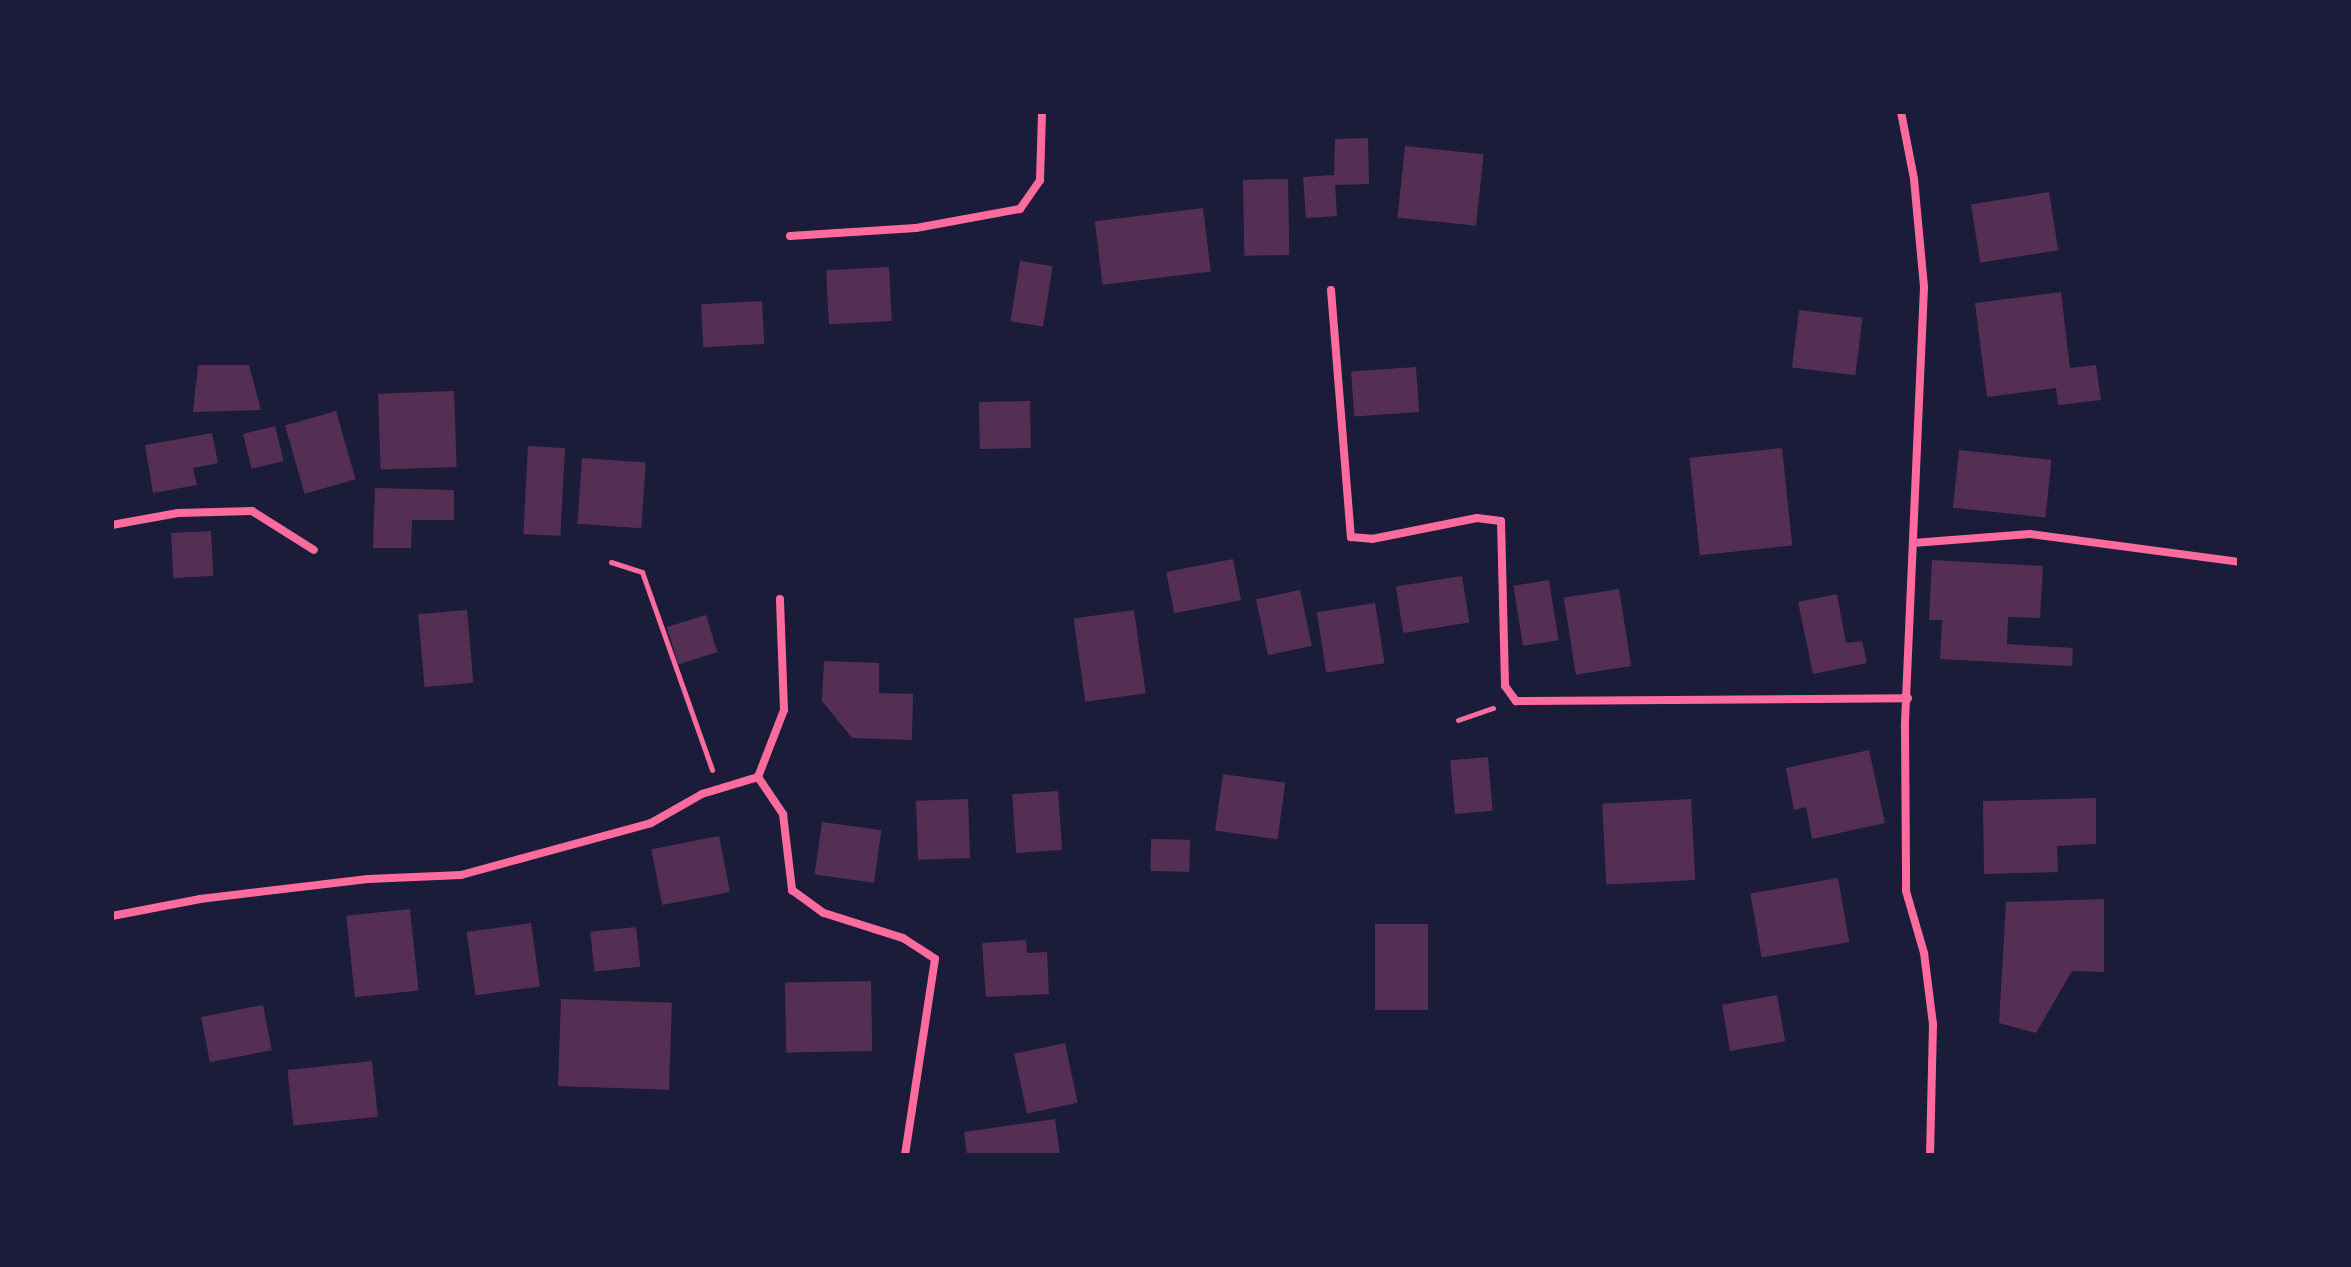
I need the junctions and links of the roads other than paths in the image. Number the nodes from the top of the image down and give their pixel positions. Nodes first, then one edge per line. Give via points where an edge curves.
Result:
1 (1042, 112) edge
2 (1901, 112) edge
3 (790, 236) dead end
4 (1331, 290) dead end
5 (112, 525) edge
6 (1913, 543) junction
7 (314, 550) dead end
8 (2239, 562) edge
9 (780, 599) dead end
10 (1908, 698) junction
11 (758, 777) junction
12 (112, 916) edge
13 (905, 1155) edge
14 (1930, 1155) edge

1 - 3 street via 1040,180 1020,209 916,228
2 - 6 street via 1914,179 1924,287
4 - 10 street via 1351,537 1372,539 1477,518 1501,521 1505,686 1516,701
5 - 7 street via 178,513 252,511
6 - 8 street via 2030,534
6 - 10 street
9 - 11 street via 784,710
10 - 14 street via 1906,891 1924,953 1933,1024
11 - 12 street via 651,823 461,875 368,879 200,899
11 - 13 street via 783,814 792,890 824,913 903,938 935,959

